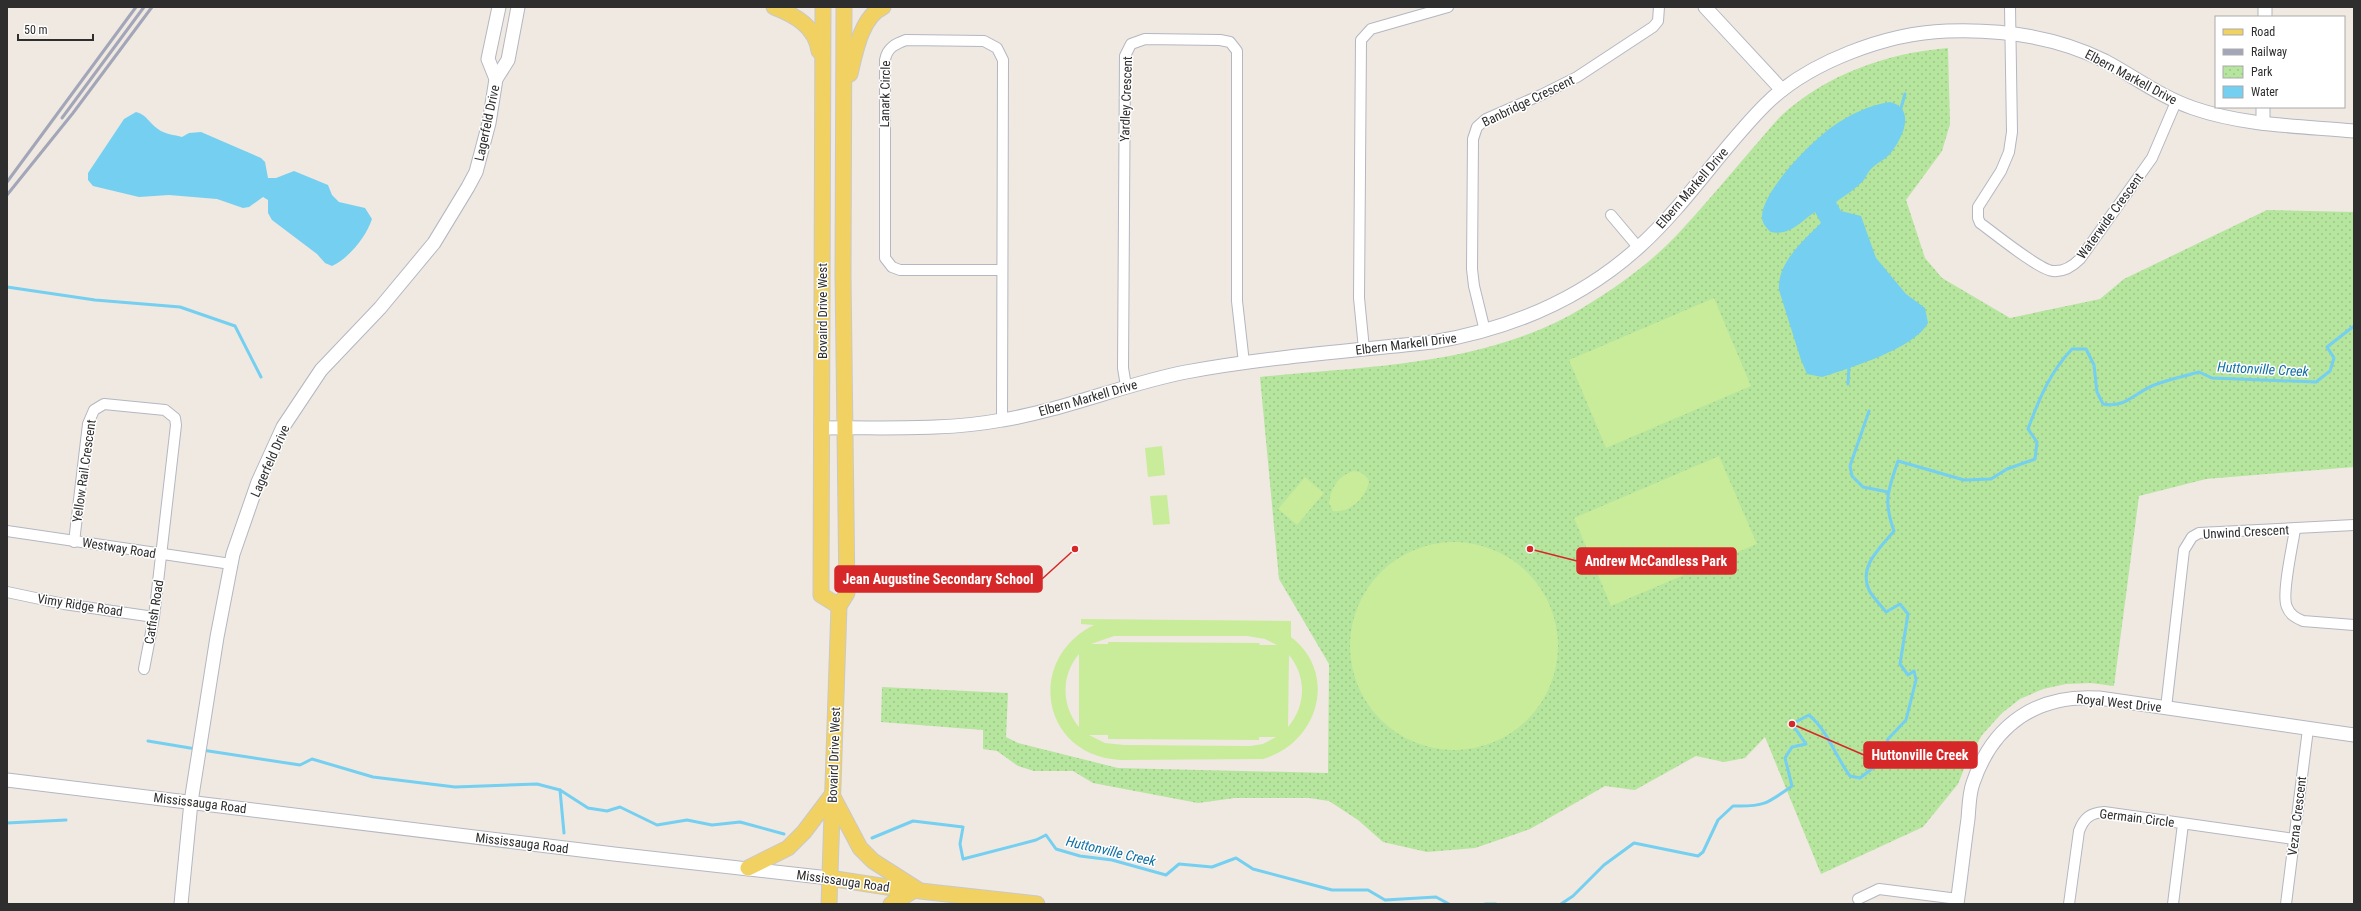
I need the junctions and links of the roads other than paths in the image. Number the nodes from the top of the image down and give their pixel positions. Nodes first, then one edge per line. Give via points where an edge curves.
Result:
1 (499, 7) edge
2 (518, 7) edge
3 (774, 7) edge
4 (823, 7) edge
5 (844, 7) edge
6 (883, 7) edge
7 (1448, 7) edge
8 (1659, 7) edge
9 (1705, 7) edge
10 (2010, 7) edge
11 (2010, 32) junction
12 (496, 79) junction
13 (823, 83) junction
14 (1782, 90) junction
15 (844, 98) junction
16 (2176, 102) junction
17 (2263, 108) edge
18 (2263, 124) junction
19 (2354, 131) edge
20 (1611, 215) dead end
21 (1638, 248) junction
22 (1002, 270) junction
23 (1485, 331) junction
24 (1364, 349) junction
25 (1244, 363) junction
26 (1126, 386) junction
27 (1002, 421) junction
28 (822, 428) junction
29 (846, 428) junction
30 (2354, 524) edge
31 (2295, 529) junction
32 (7, 531) edge
33 (74, 542) junction
34 (162, 555) junction
35 (231, 564) junction
36 (7, 592) edge
37 (839, 606) junction
38 (154, 617) junction
39 (2354, 625) edge
40 (144, 669) dead end
41 (2166, 708) junction
42 (2308, 729) junction
43 (2354, 735) edge
44 (7, 780) edge
45 (832, 795) junction
46 (191, 802) junction
47 (2182, 824) junction
48 (2294, 839) junction
49 (748, 868) junction
50 (829, 878) junction
51 (917, 891) junction
52 (1858, 899) dead end
53 (1957, 902) edge
54 (181, 904) edge
55 (829, 904) edge
56 (891, 904) edge
57 (1037, 904) edge
58 (2069, 904) edge
59 (2173, 904) edge
60 (2286, 904) edge

1 - 12 street, Lagerfeld Drive via 488,59
2 - 12 street, Lagerfeld Drive via 508,60
3 - 13 main road via 800,20 813,34 818,43
4 - 13 main road, Bovaird Drive West
5 - 15 main road, Bovaird Drive West
6 - 15 main road via 876,10 863,32 855,52
7 - 24 street via 1371,29 1361,40 1359,298
8 - 23 street, Banbridge Crescent via 1658,21 1636,39 1577,77 1486,119 1477,127 1473,139 1472,269
9 - 14 street
10 - 11 street, Waterwide Crescent
11 - 14 street, Elbern Markell Drive via 1945,31 1891,40 1829,62
11 - 16 street, Elbern Markell Drive via 2051,41 2105,61
11 - 16 street, Waterwide Crescent via 2013,113 2011,139 2001,171 1980,202 1977,213 1980,223 2046,270 2064,269 2080,259 2152,158
12 - 35 street, Lagerfeld Drive via 490,123 476,172 468,187 434,244 380,308 321,370 284,427 258,482
13 - 28 main road, Bovaird Drive West
14 - 21 street, Elbern Markell Drive via 1731,142 1673,214
15 - 29 main road, Bovaird Drive West via 843,275
16 - 18 street, Elbern Markell Drive via 2224,117
17 - 18 street
18 - 19 street, Elbern Markell Drive
20 - 21 street
21 - 23 street, Elbern Markell Drive via 1602,276 1564,299 1527,317
22 - 22 street, Lanark Circle via 1001,54 992,44 984,42 906,40 897,43 886,54 884,60 885,258 892,267 900,270
22 - 27 street, Lanark Circle
23 - 24 street, Elbern Markell Drive via 1433,342
24 - 25 street, Elbern Markell Drive
25 - 26 street, Elbern Markell Drive
25 - 26 street, Yardley Crescent via 1237,302 1237,51 1230,42 1220,40 1137,41 1131,44 1125,56 1123,368
26 - 27 street, Elbern Markell Drive
27 - 29 street, Elbern Markell Drive via 942,427
28 - 29 street, Elbern Markell Drive
28 - 37 main road, Bovaird Drive West via 821,595
29 - 37 main road, Bovaird Drive West via 846,593
30 - 31 street, Unwind Crescent
31 - 39 street via 2285,597 2287,608 2296,618 2303,621
31 - 41 street, Unwind Crescent via 2199,533 2187,543 2184,550
32 - 33 street, Westway Road
33 - 34 street, Westway Road
33 - 34 street, Yellow Rail Crescent via 90,415 98,406 104,404 165,410 175,418 176,425
34 - 35 street, Westway Road
34 - 38 street, Catfish Road
35 - 46 street, Lagerfeld Drive
36 - 38 street, Vimy Ridge Road via 64,604
37 - 45 main road, Bovaird Drive West
38 - 40 street, Catfish Road
41 - 42 street, Royal West Drive
41 - 53 street, Royal West Drive via 2098,698 2067,698 2035,707 2008,726 1986,754 1972,784
42 - 43 street, Royal West Drive
42 - 48 street, Vezna Crescent
44 - 46 street, Mississauga Road
45 - 49 main road via 804,832 788,848
45 - 50 main road, Bovaird Drive West
45 - 51 main road via 860,848 873,861
46 - 49 street, Mississauga Road
46 - 54 street, Lagerfeld Drive
47 - 48 street, Germain Circle
47 - 58 street, Germain Circle via 2104,812 2087,816 2078,831
47 - 59 street, Germain Circle
48 - 60 street, Vezna Crescent
49 - 50 street, Mississauga Road
50 - 51 main road, Mississauga Road
50 - 55 main road, Bovaird Drive West
51 - 56 main road
51 - 57 main road, Mississauga Road
52 - 53 street via 1879,889

